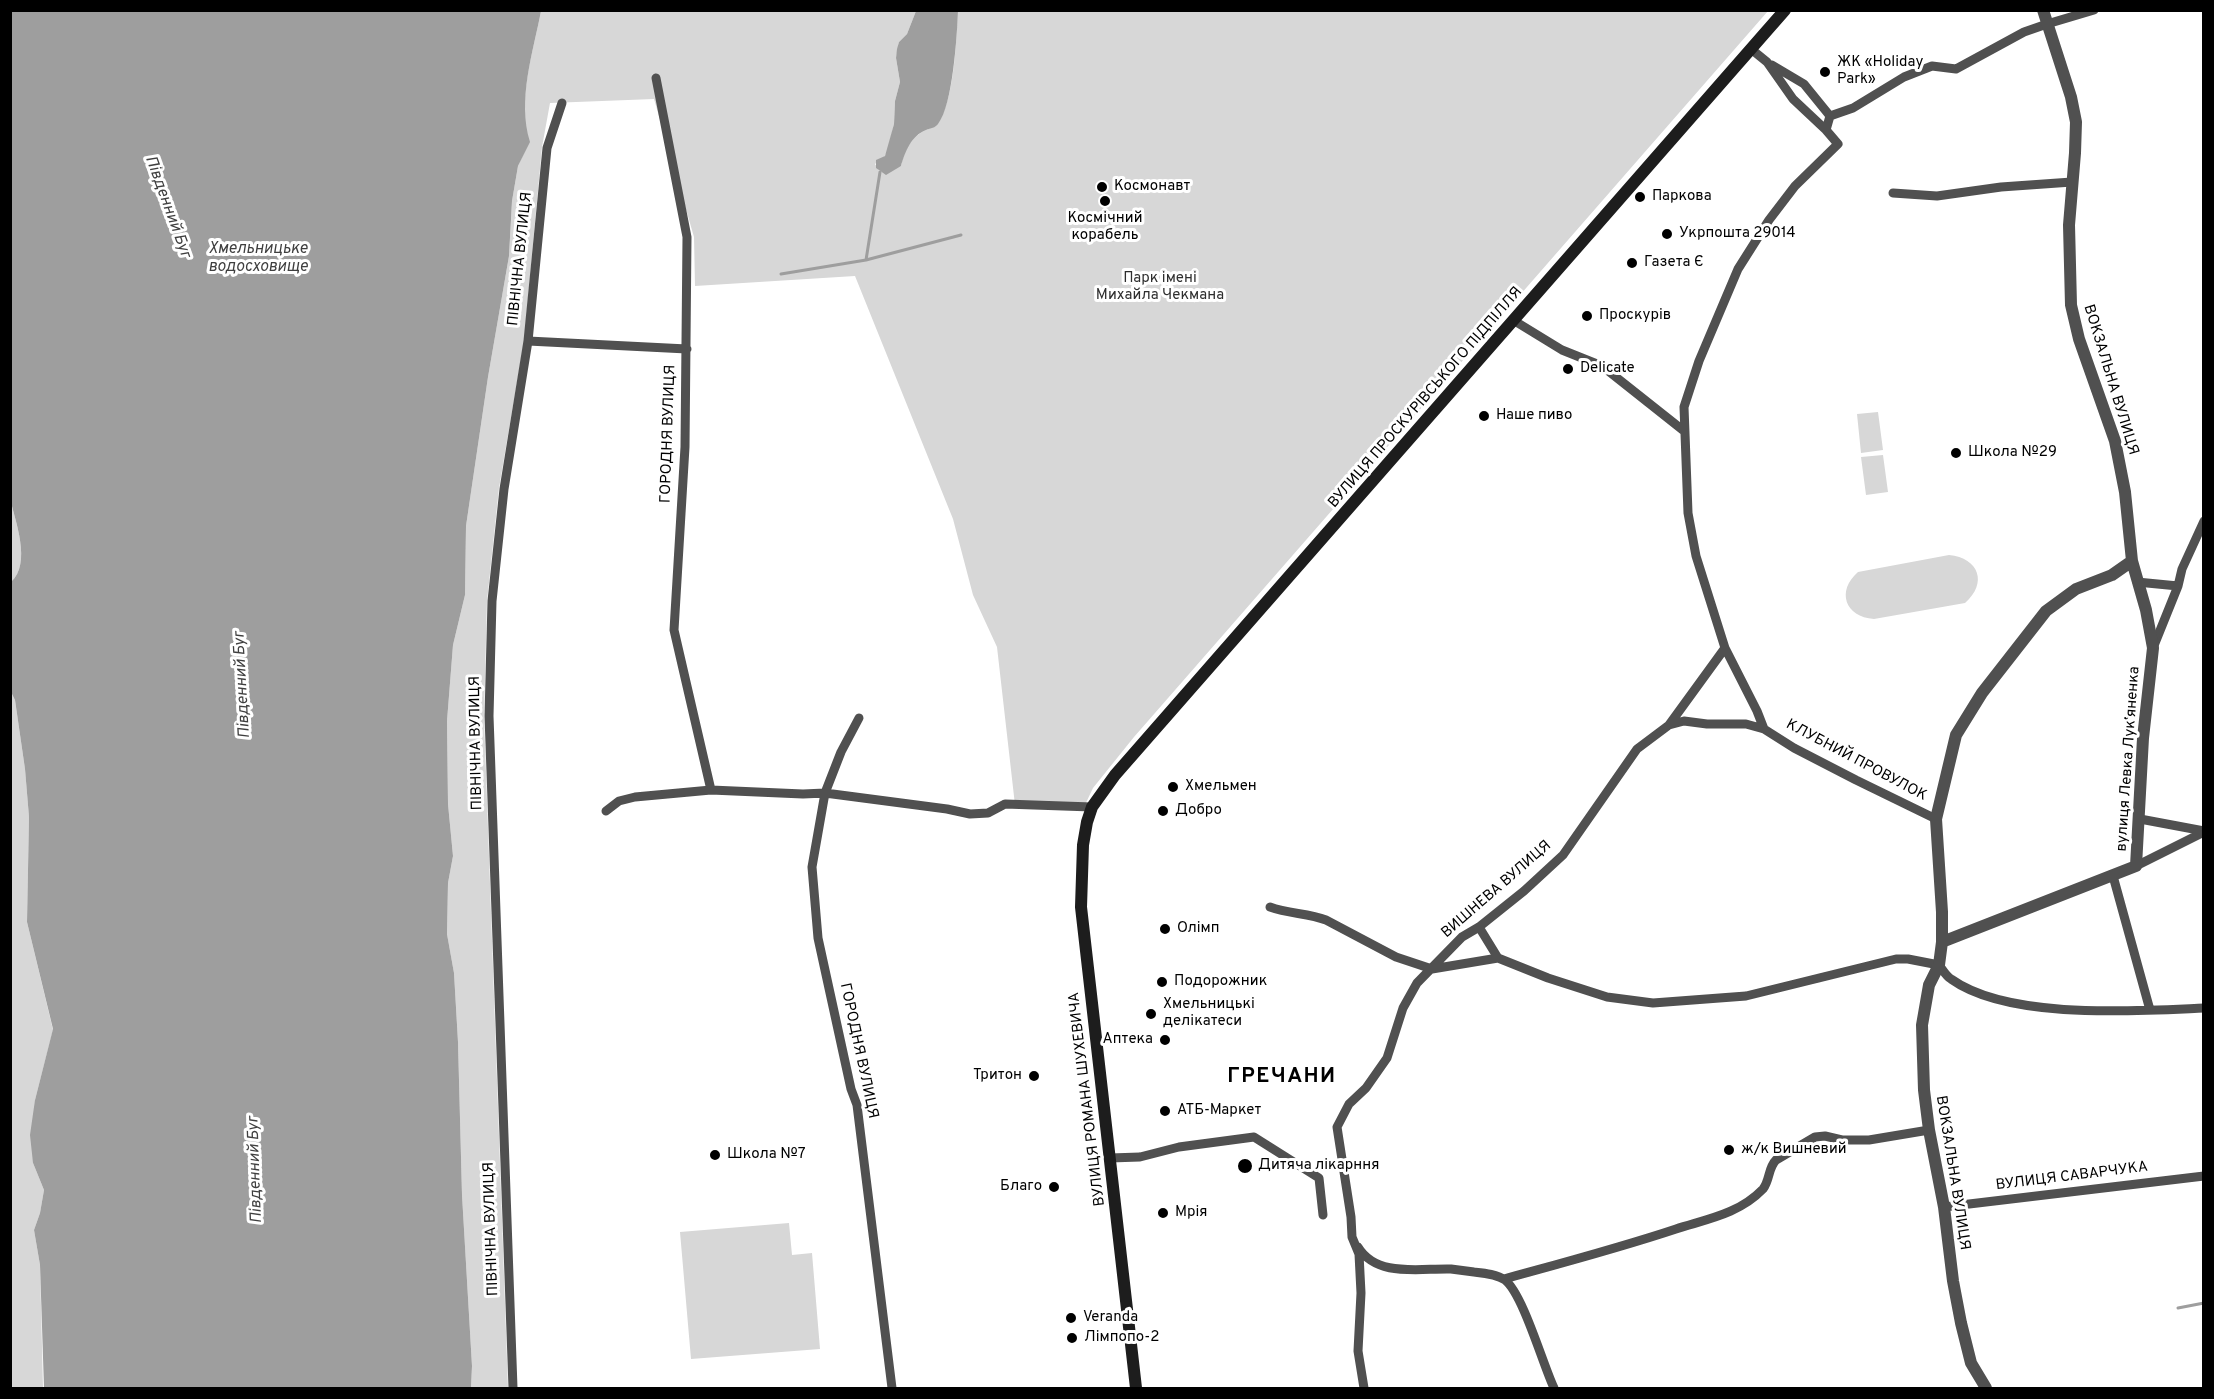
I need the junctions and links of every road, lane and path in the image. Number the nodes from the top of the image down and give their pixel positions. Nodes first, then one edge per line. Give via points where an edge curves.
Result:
1 (1785, 10) edge
2 (2043, 10) edge
3 (2094, 10) edge
4 (2047, 24) junction
5 (1751, 49) junction
6 (1767, 62) junction
7 (656, 78) dead end
8 (562, 103) dead end
9 (1830, 116) junction
10 (1826, 130) junction
11 (2072, 182) junction
12 (1893, 193) dead end
13 (1513, 321) junction
14 (528, 341) junction
15 (687, 349) junction
16 (1684, 431) junction
17 (2204, 521) edge
18 (2132, 561) junction
19 (2137, 582) junction
20 (2178, 585) junction
21 (1725, 648) junction
22 (2153, 648) junction
23 (859, 718) dead end
24 (1669, 725) junction
25 (1764, 729) junction
26 (711, 790) junction
27 (825, 793) junction
28 (1092, 807) junction
29 (606, 811) dead end
30 (1936, 819) junction
31 (2140, 819) junction
32 (2204, 831) edge
33 (2136, 866) junction
34 (2113, 876) junction
35 (1270, 907) dead end
36 (1479, 927) junction
37 (1942, 942) junction
38 (1498, 958) junction
39 (1939, 965) junction
40 (1432, 969) junction
41 (2204, 1008) edge
42 (2150, 1010) junction
43 (1929, 1130) junction
44 (1110, 1158) junction
45 (2204, 1176) edge
46 (1944, 1207) junction
47 (1323, 1215) dead end
48 (1352, 1237) junction
49 (1504, 1279) junction
50 (513, 1389) edge
51 (892, 1389) edge
52 (1136, 1389) edge
53 (1365, 1389) edge
54 (1554, 1389) edge
55 (1986, 1389) edge

1 - 5 main road, ВУЛИЦЯ ПРОСКУРІВСЬКОГО ПІДПІЛЛЯ
2 - 4 street, ВОКЗАЛЬНА ВУЛИЦЯ
3 - 4 street
4 - 9 street via 2024,32 1956,69 1932,66 1904,76 1853,108
4 - 11 street, ВОКЗАЛЬНА ВУЛИЦЯ via 2076,122
5 - 6 street
5 - 13 main road, ВУЛИЦЯ ПРОСКУРІВСЬКОГО ПІДПІЛЛЯ
6 - 9 street via 1804,84
6 - 10 street via 1793,99
7 - 15 street, ГОРОДНЯ ВУЛИЦЯ via 687,237
8 - 14 street, ПІВНІЧНА ВУЛИЦЯ via 547,148
9 - 10 street
10 - 16 street via 1838,144 1795,186 1768,220 1738,269 1691,381 1684,407
11 - 12 street via 1937,196
11 - 18 street, ВОКЗАЛЬНА ВУЛИЦЯ via 2071,305 2115,441
13 - 16 street via 1562,350 1602,366
13 - 28 main road, ВУЛИЦЯ ПРОСКУРІВСЬКОГО ПІДПІЛЛЯ via 1123,766
14 - 15 street
14 - 50 street, ПІВНІЧНА ВУЛИЦЯ via 504,489 492,601 489,716
15 - 26 street, ГОРОДНЯ ВУЛИЦЯ via 674,630
16 - 21 street via 1696,556
17 - 20 street, вулиця Левка Лукʼяненка
18 - 19 street
18 - 30 street, ВОКЗАЛЬНА ВУЛИЦЯ via 2112,575 2076,589 2046,611 1982,693 1956,735
19 - 20 street
19 - 22 street
20 - 22 street, вулиця Левка Лукʼяненка
21 - 24 street, ВИШНЕВА ВУЛИЦЯ
21 - 25 street
22 - 31 street, вулиця Левка Лукʼяненка via 2143,738
23 - 27 street, ГОРОДНЯ ВУЛИЦЯ
24 - 25 street via 1684,721 1746,724
24 - 36 street, ВИШНЕВА ВУЛИЦЯ via 1637,749 1563,855
25 - 30 street, КЛУБНИЙ ПРОВУЛОК
26 - 27 street
26 - 29 street via 635,797 619,801
27 - 28 street via 970,814 988,813 1005,804
27 - 51 street, ГОРОДНЯ ВУЛИЦЯ via 812,867 818,938 857,1105
28 - 44 main road, ВУЛИЦЯ РОМАНА ШУХЕВИЧА via 1083,845 1081,907
30 - 37 street, ВОКЗАЛЬНА ВУЛИЦЯ
31 - 32 street
31 - 33 street, вулиця Левка Лукʼяненка
32 - 33 street
33 - 34 street
34 - 37 street
34 - 42 street
35 - 40 street via 1285,913 1316,916 1396,957
36 - 38 street
36 - 40 street, ВИШНЕВА ВУЛИЦЯ via 1462,937
37 - 39 street, ВОКЗАЛЬНА ВУЛИЦЯ
38 - 39 street via 1607,997 1653,1003 1746,996 1896,959
38 - 40 street
39 - 42 street via 1949,979 1999,1001 2059,1010
39 - 43 street, ВОКЗАЛЬНА ВУЛИЦЯ via 1929,985 1922,1025
40 - 48 street, ВИШНЕВА ВУЛИЦЯ via 1417,983 1403,1008 1387,1058 1349,1104 1337,1127
41 - 42 street
43 - 46 street, ВОКЗАЛЬНА ВУЛИЦЯ
43 - 49 street via 1869,1140 1815,1137 1776,1160 1764,1188 1720,1217
44 - 47 street via 1140,1157 1179,1147 1254,1137 1319,1178
44 - 52 main road, ВУЛИЦЯ РОМАНА ШУХЕВИЧА
45 - 46 street, ВУЛИЦЯ САВАРЧУКА
46 - 55 street, ВОКЗАЛЬНА ВУЛИЦЯ via 1961,1323 1971,1363
48 - 49 street via 1375,1264 1408,1271 1451,1269
48 - 53 street, ВИШНЕВА ВУЛИЦЯ via 1359,1254 1358,1351
49 - 54 street via 1530,1325

